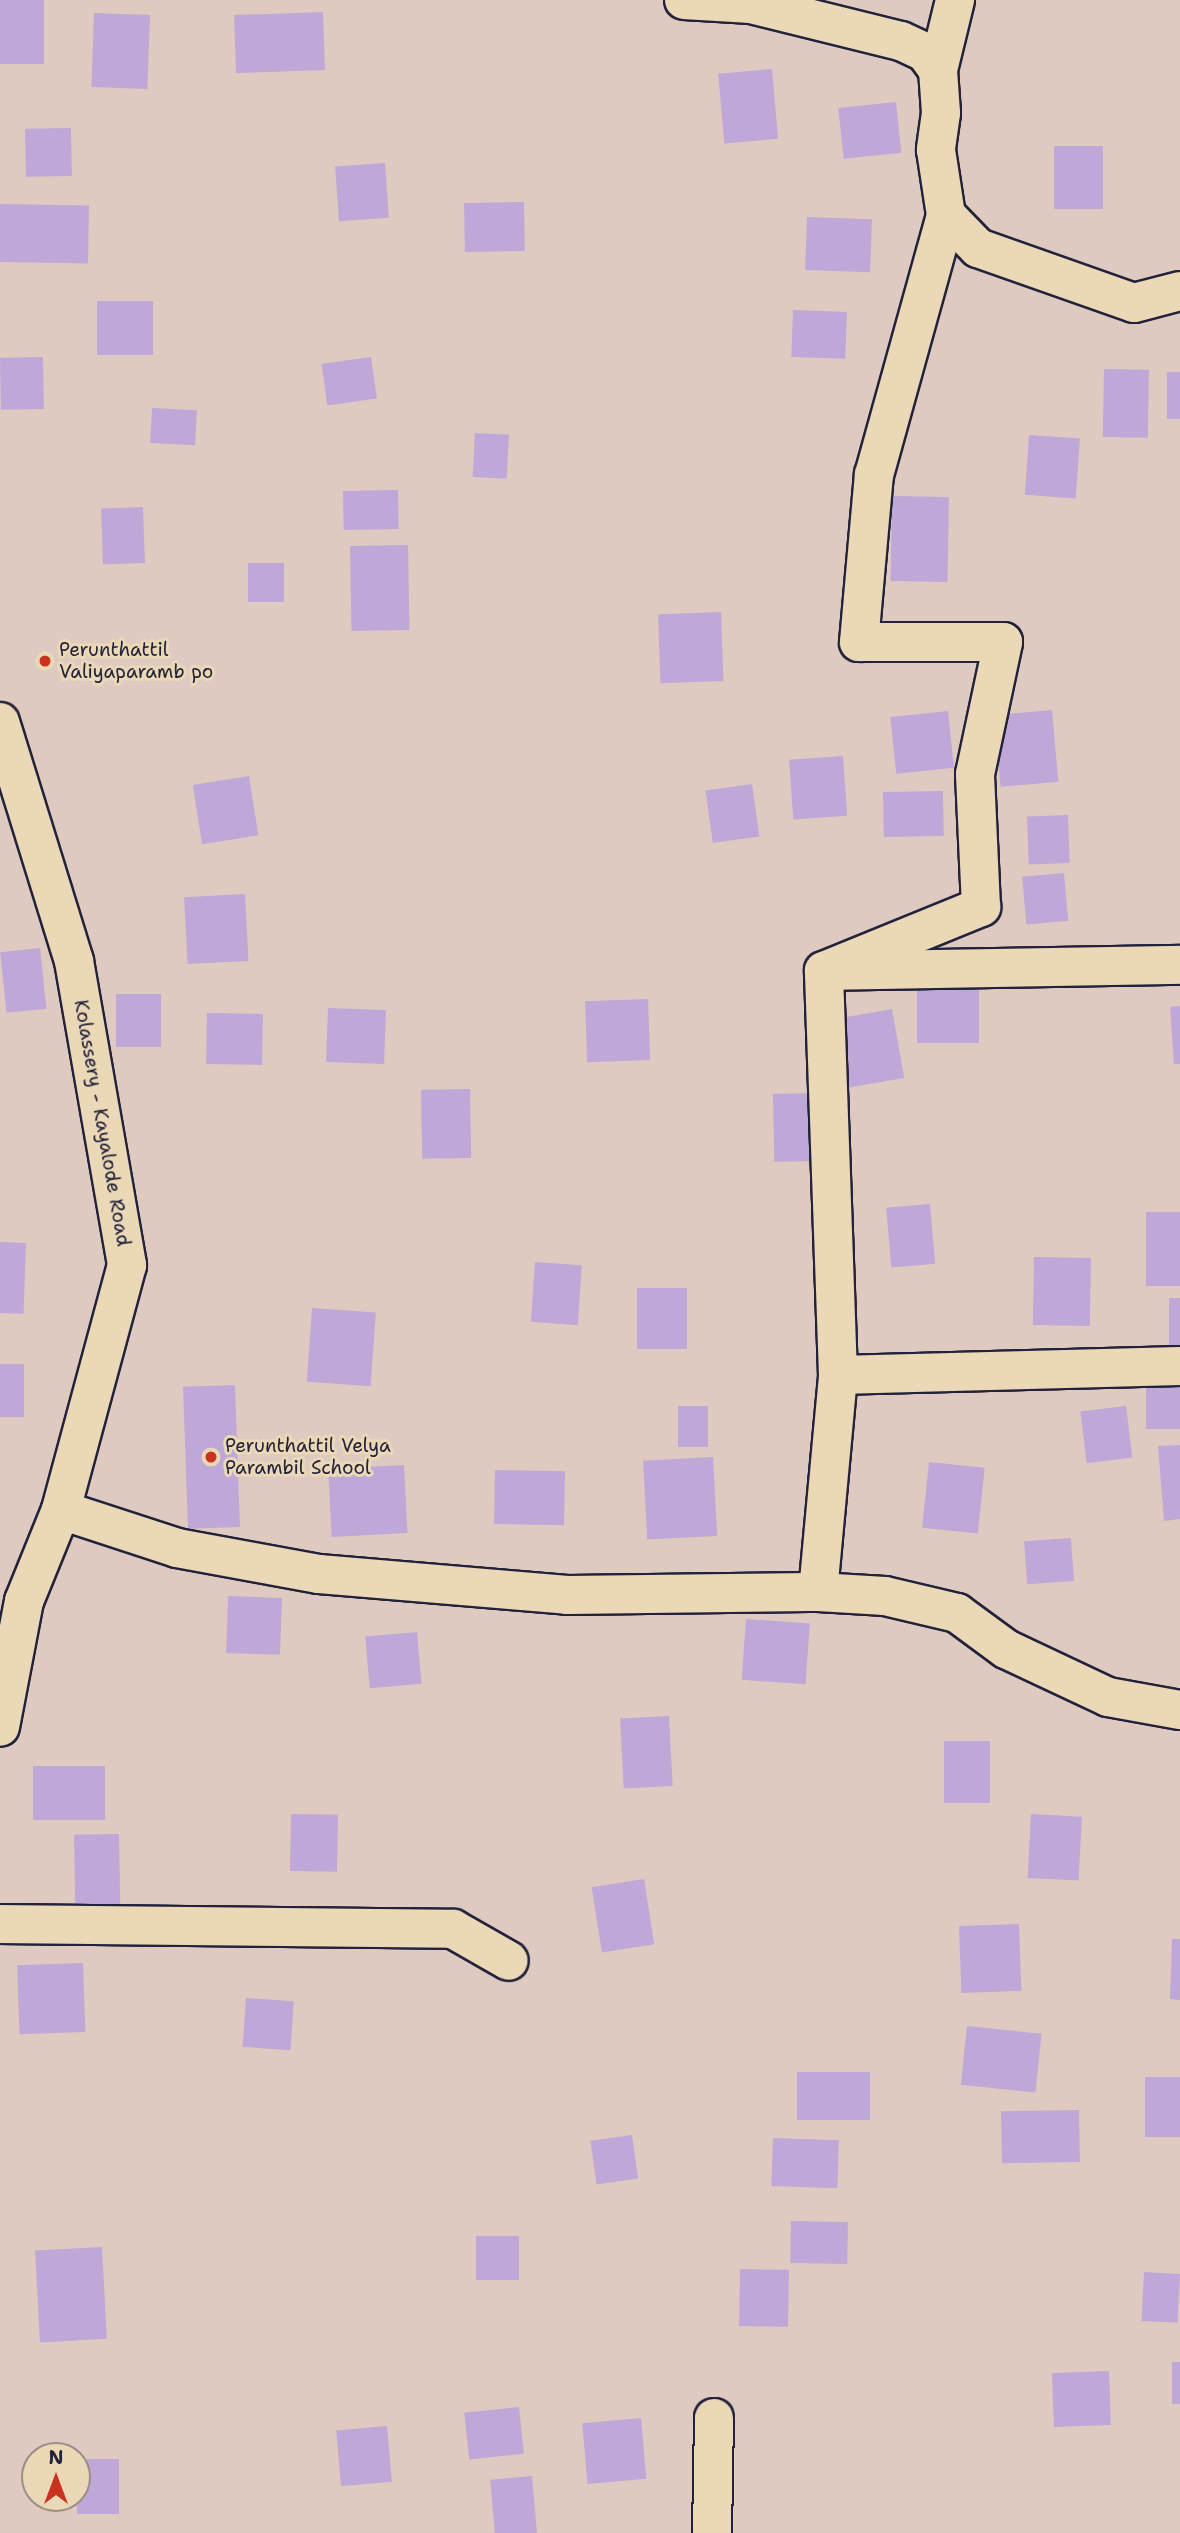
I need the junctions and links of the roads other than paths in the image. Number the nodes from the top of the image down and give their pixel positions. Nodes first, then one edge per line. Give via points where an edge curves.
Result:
1 (684, 0) edge
2 (955, 0) edge
3 (938, 70) junction
4 (946, 215) junction
5 (1180, 292) edge
6 (0, 722) edge
7 (1180, 965) edge
8 (824, 971) junction
9 (1180, 1366) edge
10 (838, 1375) junction
11 (61, 1510) junction
12 (818, 1592) junction
13 (1180, 1710) edge
14 (0, 1727) edge
15 (0, 1924) edge
16 (509, 1961) dead end
17 (714, 2418) dead end
18 (712, 2533) edge

1 - 3 street via 751,4 901,41 925,51
2 - 3 street
3 - 4 street via 941,113 936,150
4 - 5 street via 978,248 1134,303
4 - 8 street via 874,475 859,642 1003,642 975,774 981,907
6 - 11 street, Kolassery - Kayalode Road via 74,961 127,1265
7 - 8 street
8 - 10 street
9 - 10 street
10 - 12 street
11 - 12 street via 177,1548 319,1574 567,1595
11 - 14 street, Kolassery - Kayalode Road via 24,1601
12 - 13 street via 885,1597 957,1613 1006,1649 1108,1696
15 - 16 street via 453,1929
17 - 18 street

